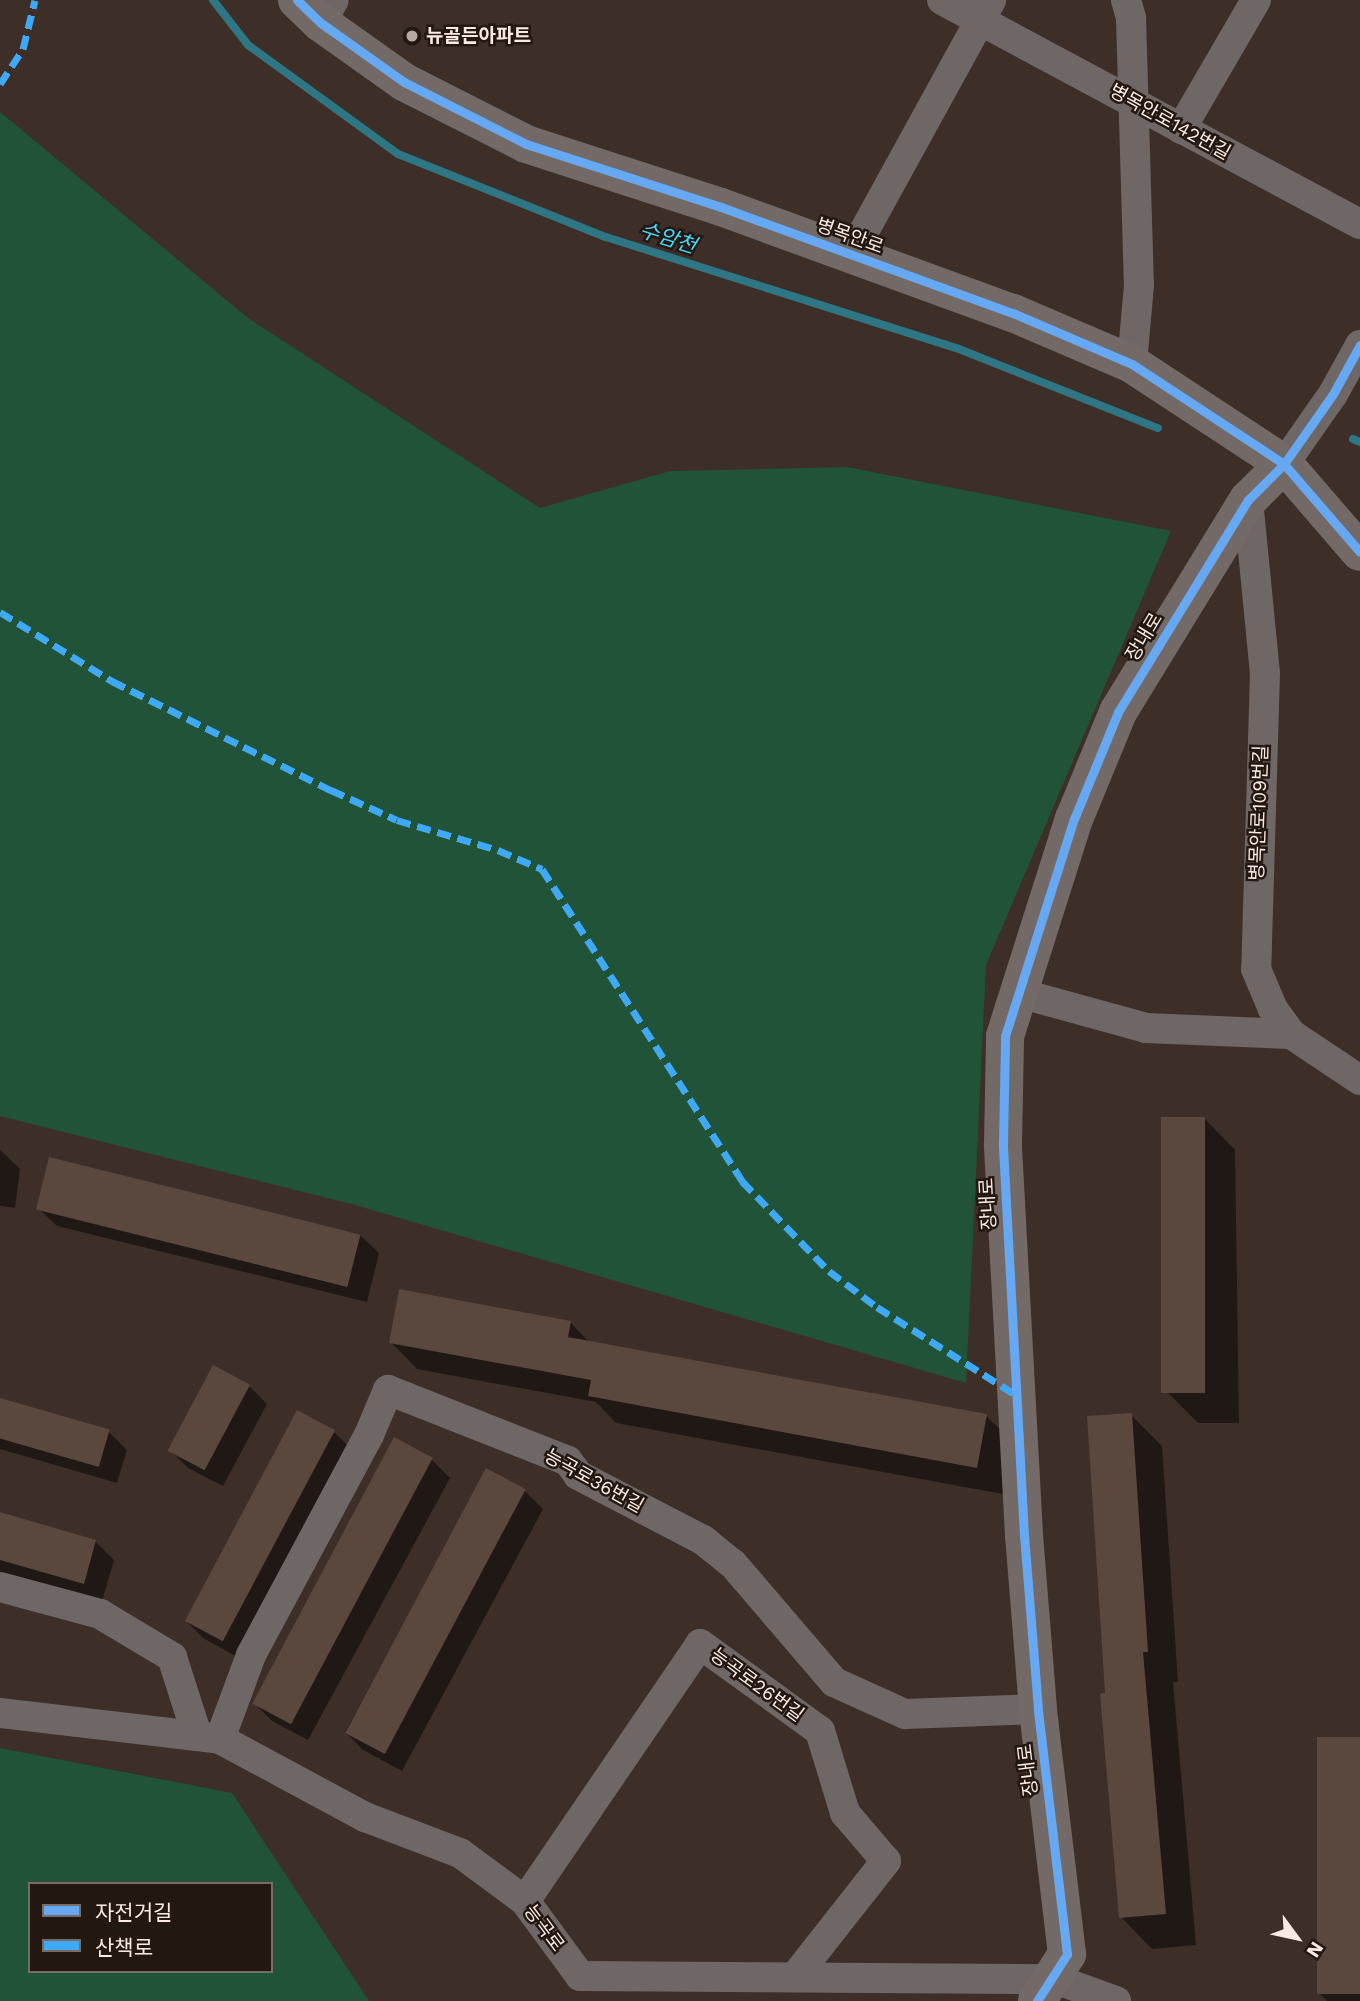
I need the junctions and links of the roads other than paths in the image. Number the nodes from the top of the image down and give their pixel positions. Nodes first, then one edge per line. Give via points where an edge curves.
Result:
1 (942, 0) edge
2 (1126, 0) edge
3 (1256, 0) edge
4 (317, 8) edge
5 (986, 10) edge
6 (1135, 101) junction
7 (1181, 129) junction
8 (1360, 224) edge
9 (850, 255) junction
10 (1360, 345) edge
11 (1132, 364) junction
12 (1347, 397) edge
13 (1284, 464) junction
14 (1248, 500) junction
15 (1360, 552) edge
16 (1018, 993) junction
17 (1291, 1034) junction
18 (1360, 1080) edge
19 (0, 1587) edge
20 (834, 1682) junction
21 (1038, 1709) junction
22 (0, 1713) edge
23 (820, 1731) junction
24 (209, 1737) junction
25 (525, 1901) junction
26 (797, 1974) junction
27 (587, 1989) edge
28 (1046, 1990) edge
29 (1116, 2001) edge

1 - 5 street, 병목안로142번길
2 - 6 street
3 - 7 street
4 - 9 street, 병목안로 via 404,82 526,144
5 - 6 street, 병목안로142번길
5 - 9 street
6 - 7 street, 병목안로142번길
6 - 11 street via 1139,285
7 - 8 street, 병목안로142번길
9 - 11 street, 병목안로 via 1013,313
10 - 12 street
11 - 13 street, 병목안로
12 - 13 street
13 - 14 street, 장내로
13 - 15 street, 병목안로
14 - 16 street, 장내로 via 1118,712 1074,819
14 - 17 street, 병목안로109번길 via 1265,673 1256,969 1273,1009
16 - 17 street via 1146,1028
16 - 21 street, 장내로 via 1005,1036 1003,1144
17 - 18 street, 병목안로109번길
19 - 24 street via 100,1614 172,1657
20 - 21 street, 능곡로36번길 via 905,1714
20 - 23 street
20 - 24 street, 능곡로36번길 via 733,1564 703,1539 578,1475 568,1461 388,1390 369,1435
21 - 28 street, 장내로 via 1067,1954
22 - 24 street, 능곡로
23 - 25 street, 능곡로26번길 via 700,1644
23 - 26 street, 능곡로26번길 via 845,1813 886,1861
24 - 25 street, 능곡로 via 365,1817 460,1853
25 - 27 street, 능곡로
26 - 27 street, 능곡로
26 - 28 street, 능곡로
28 - 29 street, 능곡로

